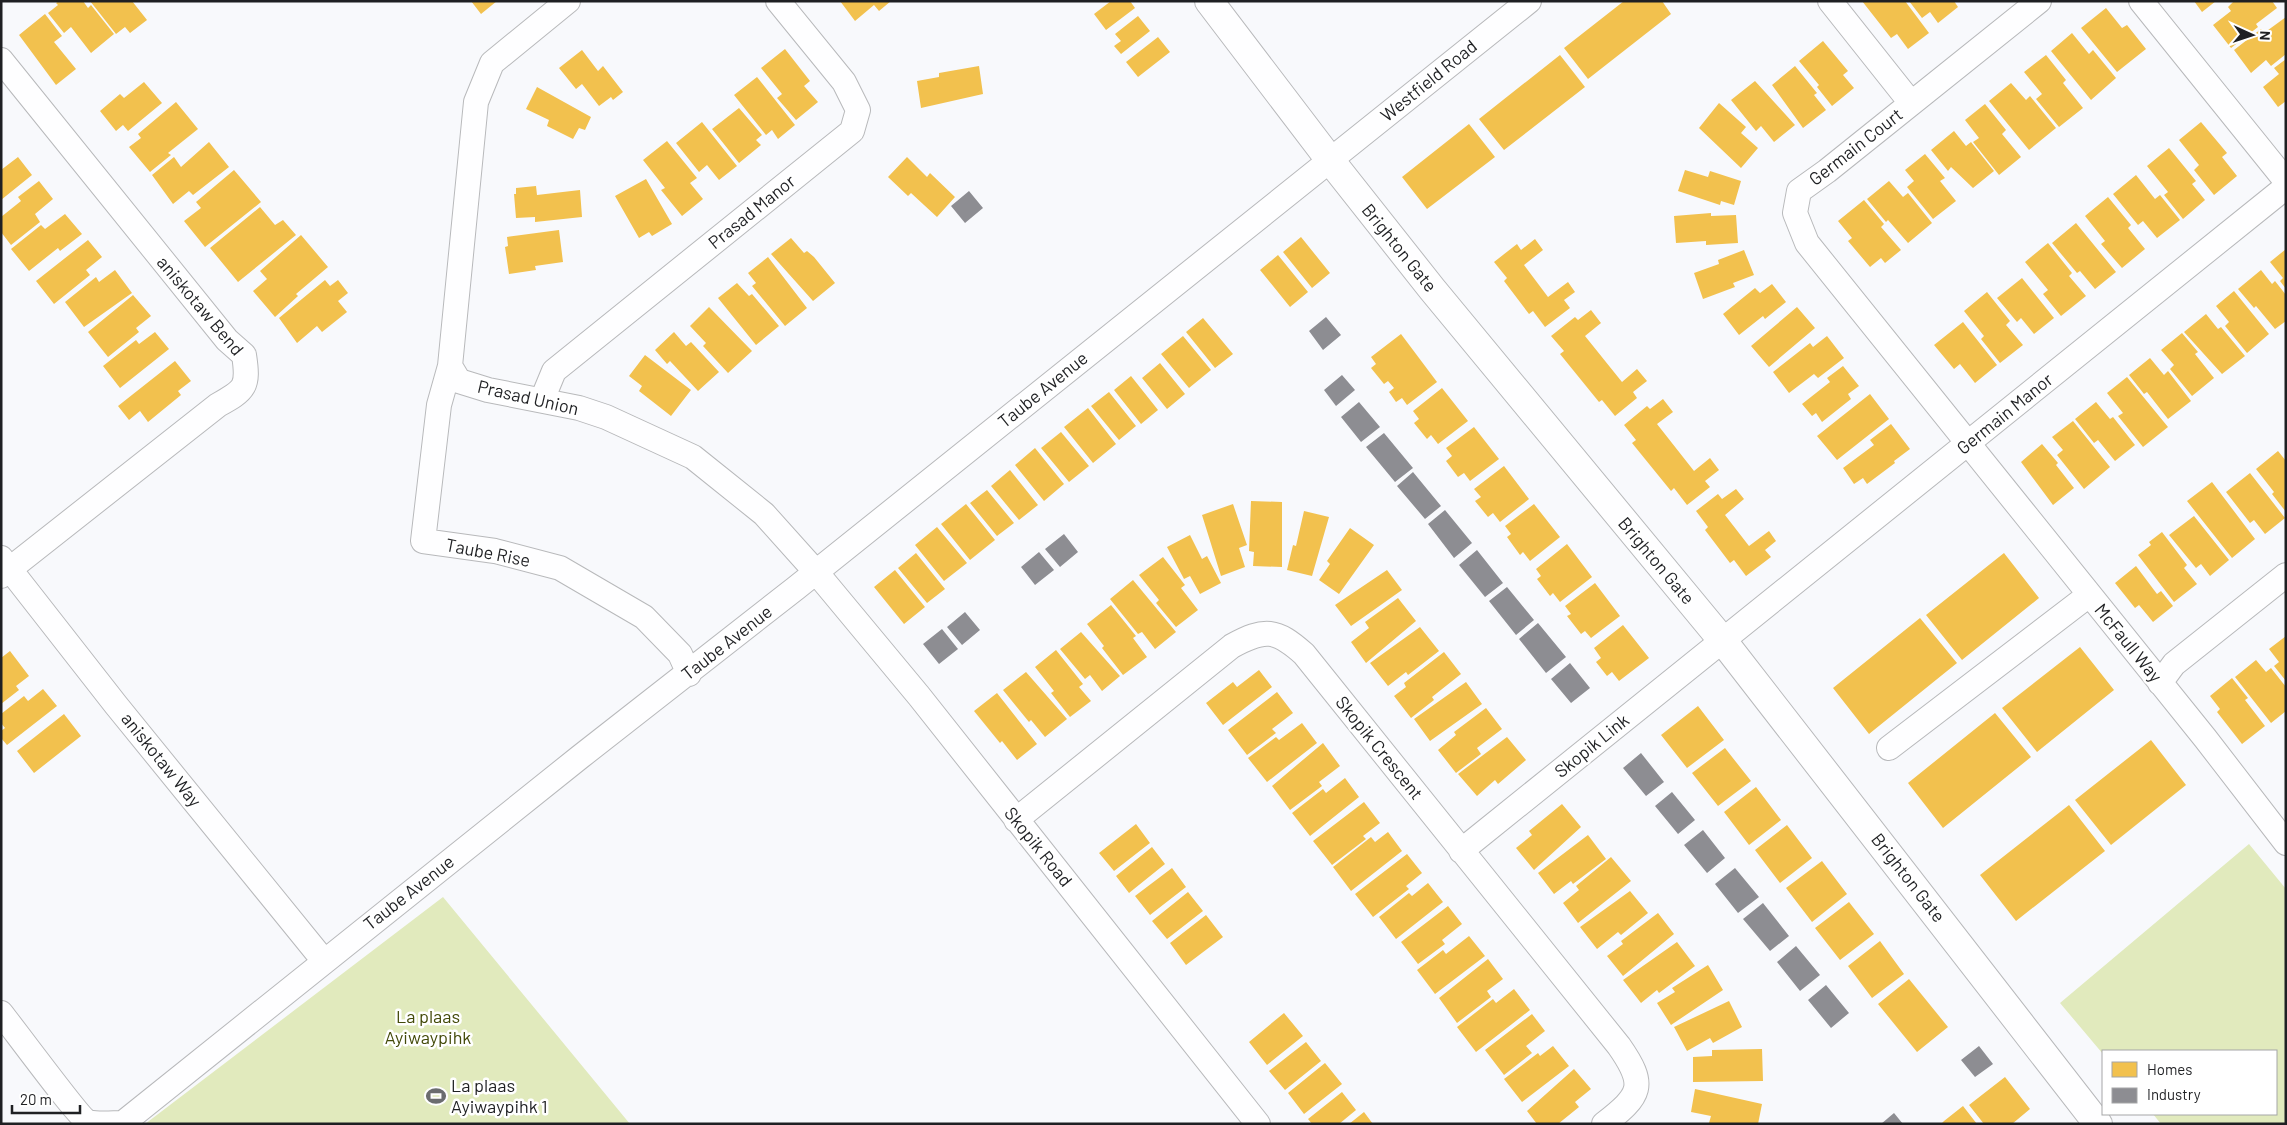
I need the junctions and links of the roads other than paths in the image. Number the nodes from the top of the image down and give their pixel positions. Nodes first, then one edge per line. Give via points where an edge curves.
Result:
1 (568, 1) edge
2 (778, 1) edge
3 (1209, 1) edge
4 (1528, 1) edge
5 (1830, 1) edge
6 (2040, 1) edge
7 (2142, 1) edge
8 (1, 60) edge
9 (1911, 103) junction
10 (1330, 160) junction
11 (2286, 180) edge
12 (2286, 187) edge
13 (450, 366) junction
14 (542, 400) junction
15 (1968, 444) junction
16 (4, 568) edge
17 (816, 572) junction
18 (2286, 575) edge
19 (2089, 595) junction
20 (1723, 642) junction
21 (689, 674) junction
22 (2160, 683) junction
23 (1890, 748) dead end
24 (1016, 820) junction
25 (2286, 843) edge
26 (1461, 851) junction
27 (324, 961) junction
28 (1, 1014) edge
29 (123, 1123) edge
30 (1258, 1124) edge
31 (1604, 1124) edge
32 (2098, 1124) edge

1 - 13 street via 492,63 476,102
2 - 14 street, Prasad Manor via 844,82 858,110 852,131 554,371
3 - 10 street, Brighton Gate
4 - 10 street, Westfield Road
5 - 9 street
6 - 9 street, Germain Court
7 - 11 street
8 - 16 street, aniskotaw Bend via 227,340 244,355 248,376 242,391 218,405
9 - 15 street, Germain Court via 1799,191 1795,213 1807,243
10 - 17 street, Taube Avenue
10 - 20 street, Brighton Gate
12 - 15 street, Germain Manor
13 - 14 street, Prasad Union via 459,381
13 - 21 street, Taube Rise via 439,405 423,541 495,552 560,568 644,617 680,654
14 - 17 street, Prasad Union via 606,417 693,457 764,514
15 - 19 street, McFaull Way
15 - 20 street, Germain Manor
16 - 27 street, aniskotaw Way
17 - 21 street, Taube Avenue
17 - 24 street, Skopik Road
18 - 22 street via 2174,664
19 - 22 street, McFaull Way
19 - 23 street
20 - 26 street, Skopik Link
20 - 32 street, Brighton Gate
21 - 27 street, Taube Avenue
22 - 25 street, McFaull Way
24 - 26 street, Skopik Crescent via 1232,646 1263,633 1279,635 1304,654
24 - 30 street, Skopik Road
26 - 31 street, Skopik Crescent via 1635,1068 1637,1088 1628,1103
27 - 29 street, Taube Avenue
28 - 29 street via 76,1112 88,1122

